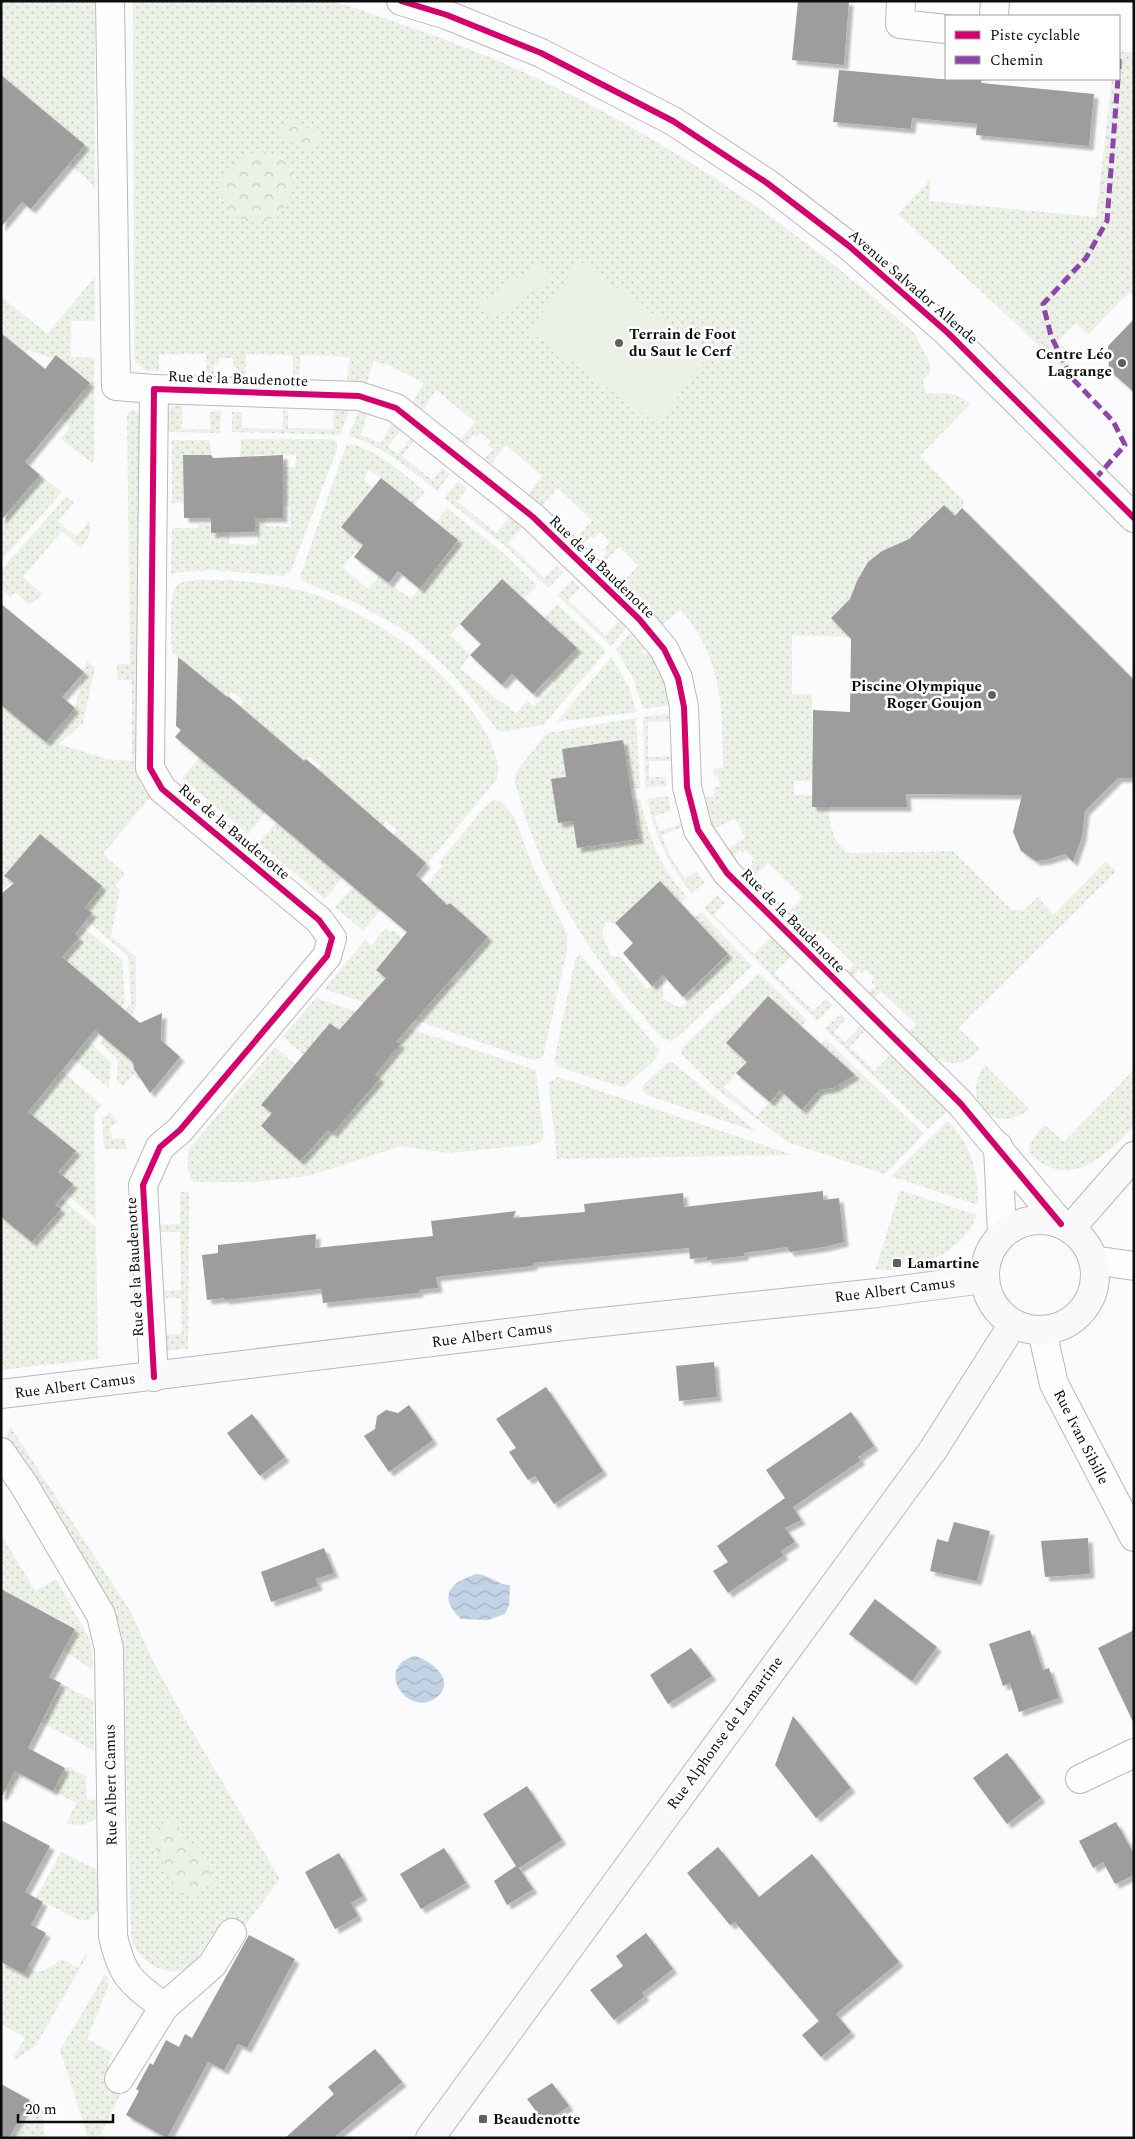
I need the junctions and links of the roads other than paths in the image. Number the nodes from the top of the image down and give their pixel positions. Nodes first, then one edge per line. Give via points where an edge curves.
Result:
1 (110, 1) edge
2 (401, 1) edge
3 (902, 1) edge
4 (995, 1) edge
5 (448, 8) edge
6 (994, 15) edge
7 (945, 28) edge
8 (154, 389) junction
9 (1134, 518) edge
10 (998, 1146) junction
11 (1134, 1156) edge
12 (1066, 1226) junction
13 (1002, 1234) junction
14 (1093, 1260) junction
15 (1134, 1266) edge
16 (984, 1279) junction
17 (1013, 1324) junction
18 (1042, 1331) junction
19 (154, 1377) junction
20 (1, 1394) edge
21 (1, 1452) edge
22 (1134, 1537) edge
23 (1134, 1753) edge
24 (1080, 1779) dead end
25 (232, 1933) dead end
26 (164, 2007) junction
27 (119, 2079) dead end
28 (430, 2138) edge

1 - 8 street via 116,386
2 - 5 street, Avenue Salvador Allende
3 - 7 street via 900,24
4 - 6 street
5 - 9 street, Avenue Salvador Allende via 673,122 767,183 849,246 948,333
8 - 10 street, Rue de la Baudenotte via 358,396 396,408 533,517 639,619 664,649 678,678 684,707 687,787 698,830 727,873 948,1092
8 - 19 street, Rue de la Baudenotte via 150,768 162,789 319,920 332,938 327,956 180,1130 160,1147 143,1185
10 - 12 street, Rue de la Baudenotte
10 - 13 street
11 - 12 street
12 - 13 street via 1046,1220 1030,1220
12 - 14 street via 1088,1248
13 - 16 street via 988,1254
14 - 15 street
14 - 18 street via 1096,1277 1085,1308 1059,1328
16 - 17 street via 993,1305
16 - 19 street, Rue Albert Camus via 573,1325
17 - 18 street via 1027,1330
17 - 28 street, Rue Alphonse de Lamartine via 933,1450
18 - 22 street, Rue Ivan Sibille via 1054,1384
19 - 20 street, Rue Albert Camus
21 - 26 street, Rue Albert Camus via 102,1615 109,1648 113,1936 118,1959 127,1976
23 - 24 street
25 - 26 street via 212,1964
26 - 27 street

